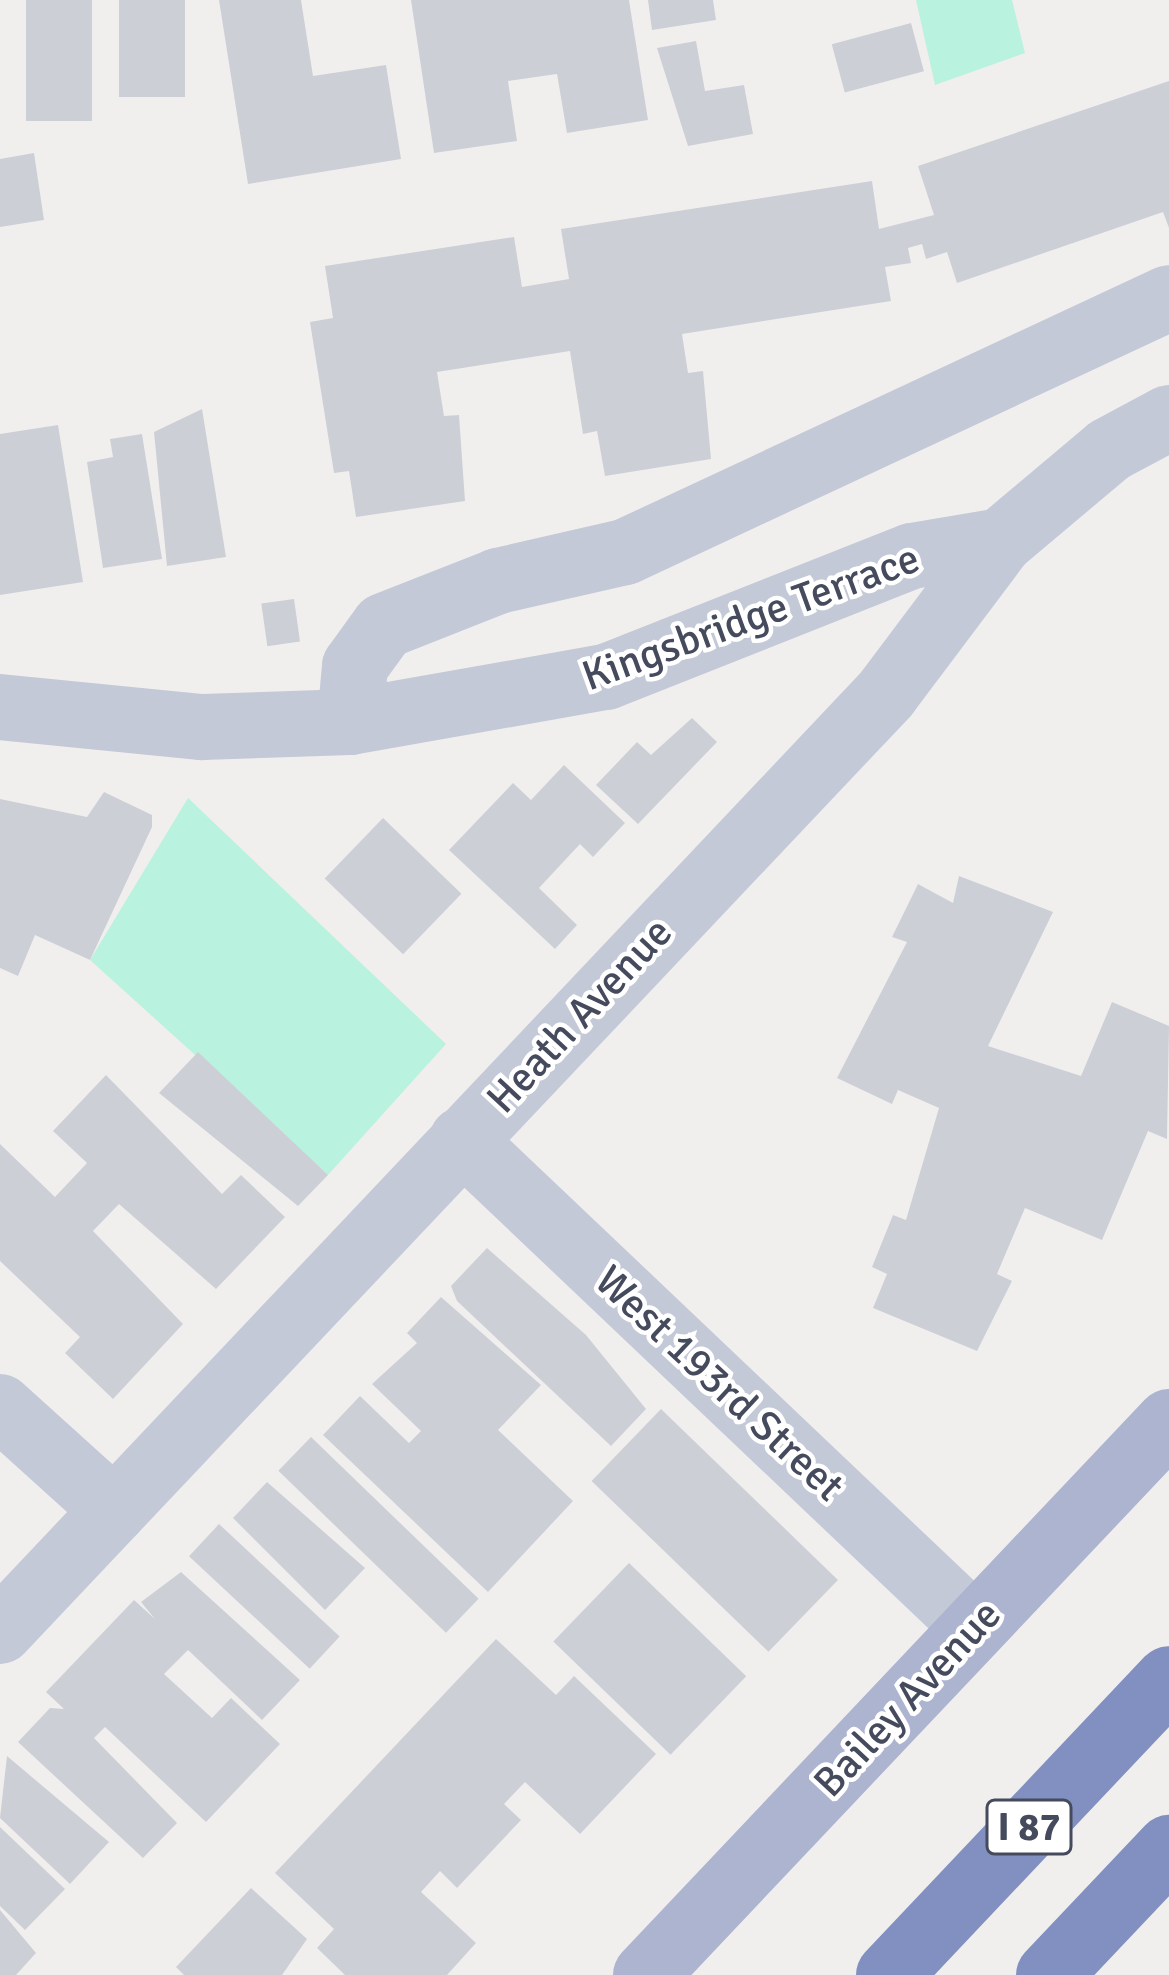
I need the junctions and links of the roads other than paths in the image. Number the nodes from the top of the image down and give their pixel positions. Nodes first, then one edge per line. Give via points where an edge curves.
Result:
1 (1169, 298) edge
2 (1169, 418) edge
3 (1001, 541) junction
4 (0, 707) edge
5 (350, 722) junction
6 (462, 1140) junction
7 (0, 1407) edge
8 (1169, 1422) edge
9 (114, 1510) junction
10 (975, 1627) junction
11 (0, 1631) edge
12 (1169, 1679) edge
13 (1169, 1848) edge
14 (646, 1975) edge
15 (889, 1975) edge
16 (1049, 1975) edge

1 - 5 street via 625,552 498,581 384,626 355,666
2 - 3 street, Heath Avenue via 1109,450
3 - 5 street, Kingsbridge Terrace via 912,556 606,677
3 - 6 street, Heath Avenue via 886,694
4 - 5 street, Kingsbridge Terrace via 202,727
6 - 9 street, Heath Avenue
6 - 10 street, West 193rd Street
7 - 9 street
8 - 10 main road, Bailey Avenue
9 - 11 street, Heath Avenue
10 - 14 main road, Bailey Avenue
12 - 15 highway, I 87
13 - 16 highway, I 87

